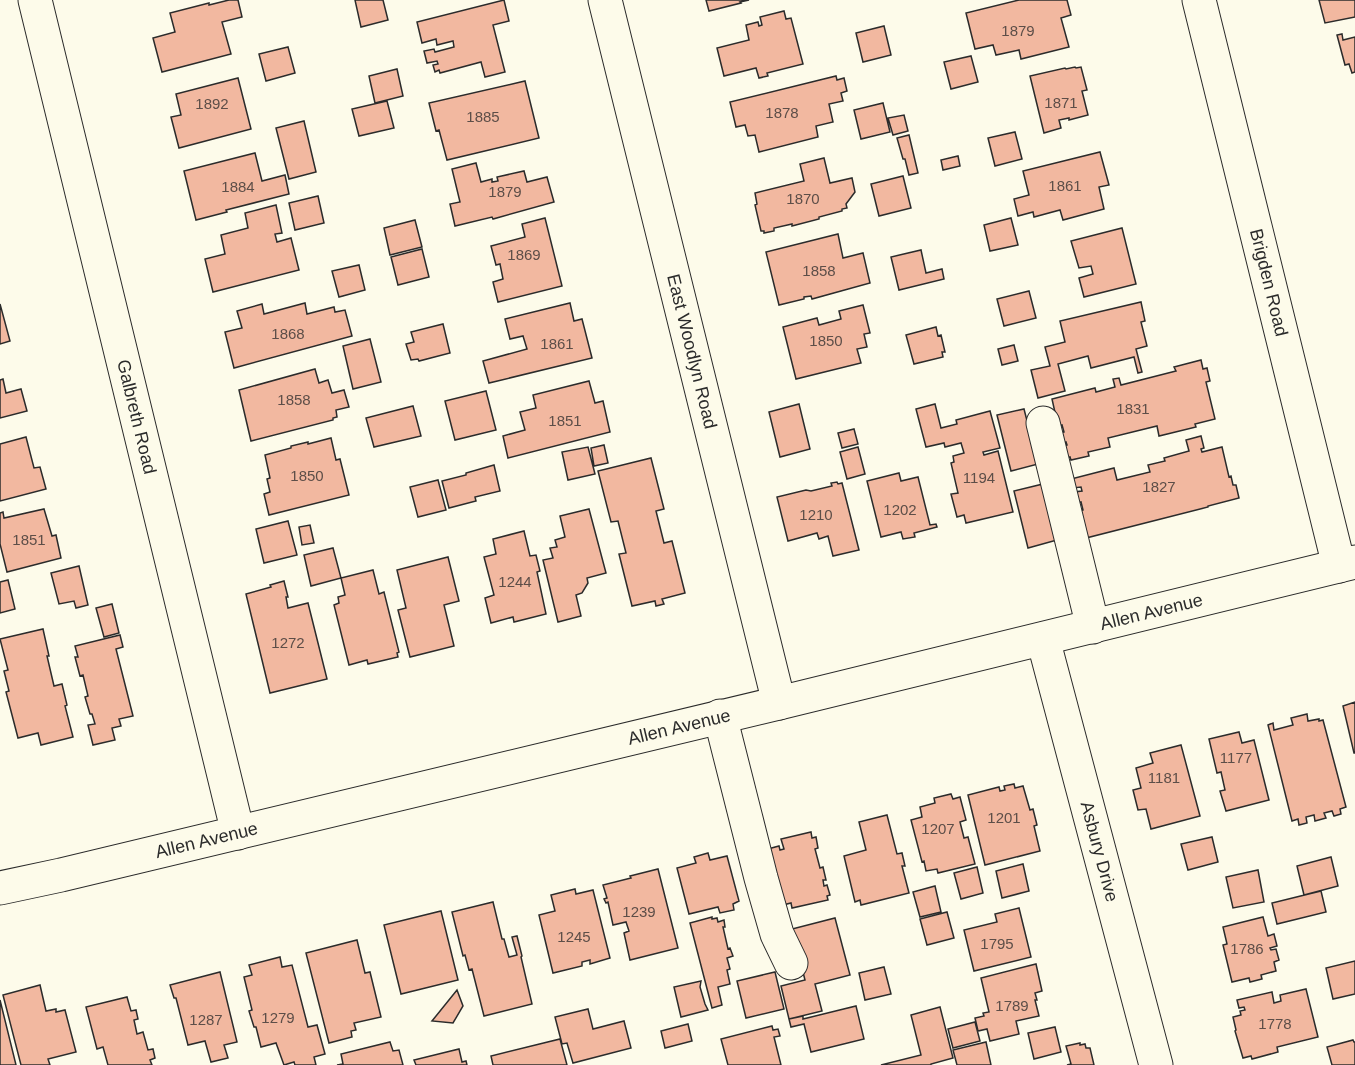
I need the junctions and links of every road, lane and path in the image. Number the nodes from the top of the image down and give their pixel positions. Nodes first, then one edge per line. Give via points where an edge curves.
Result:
1 (35, 0) edge
2 (604, 0) edge
3 (1199, 0) edge
4 (1043, 423) dead end
5 (1347, 564) edge
6 (1093, 627) junction
7 (1043, 639) junction
8 (779, 703) junction
9 (720, 716) junction
10 (237, 832) junction
11 (0, 888) edge
12 (791, 963) dead end
13 (1156, 1065) edge

1 - 10 street, Galbreth Road
2 - 8 street, East Woodlyn Road
3 - 5 street, Brigden Road
4 - 6 street
5 - 6 street, Allen Avenue
6 - 7 street, Allen Avenue
7 - 8 street, Allen Avenue
7 - 13 street, Asbury Drive
8 - 9 street, Allen Avenue
9 - 10 street, Allen Avenue
9 - 12 street via 777,934
10 - 11 street, Allen Avenue

